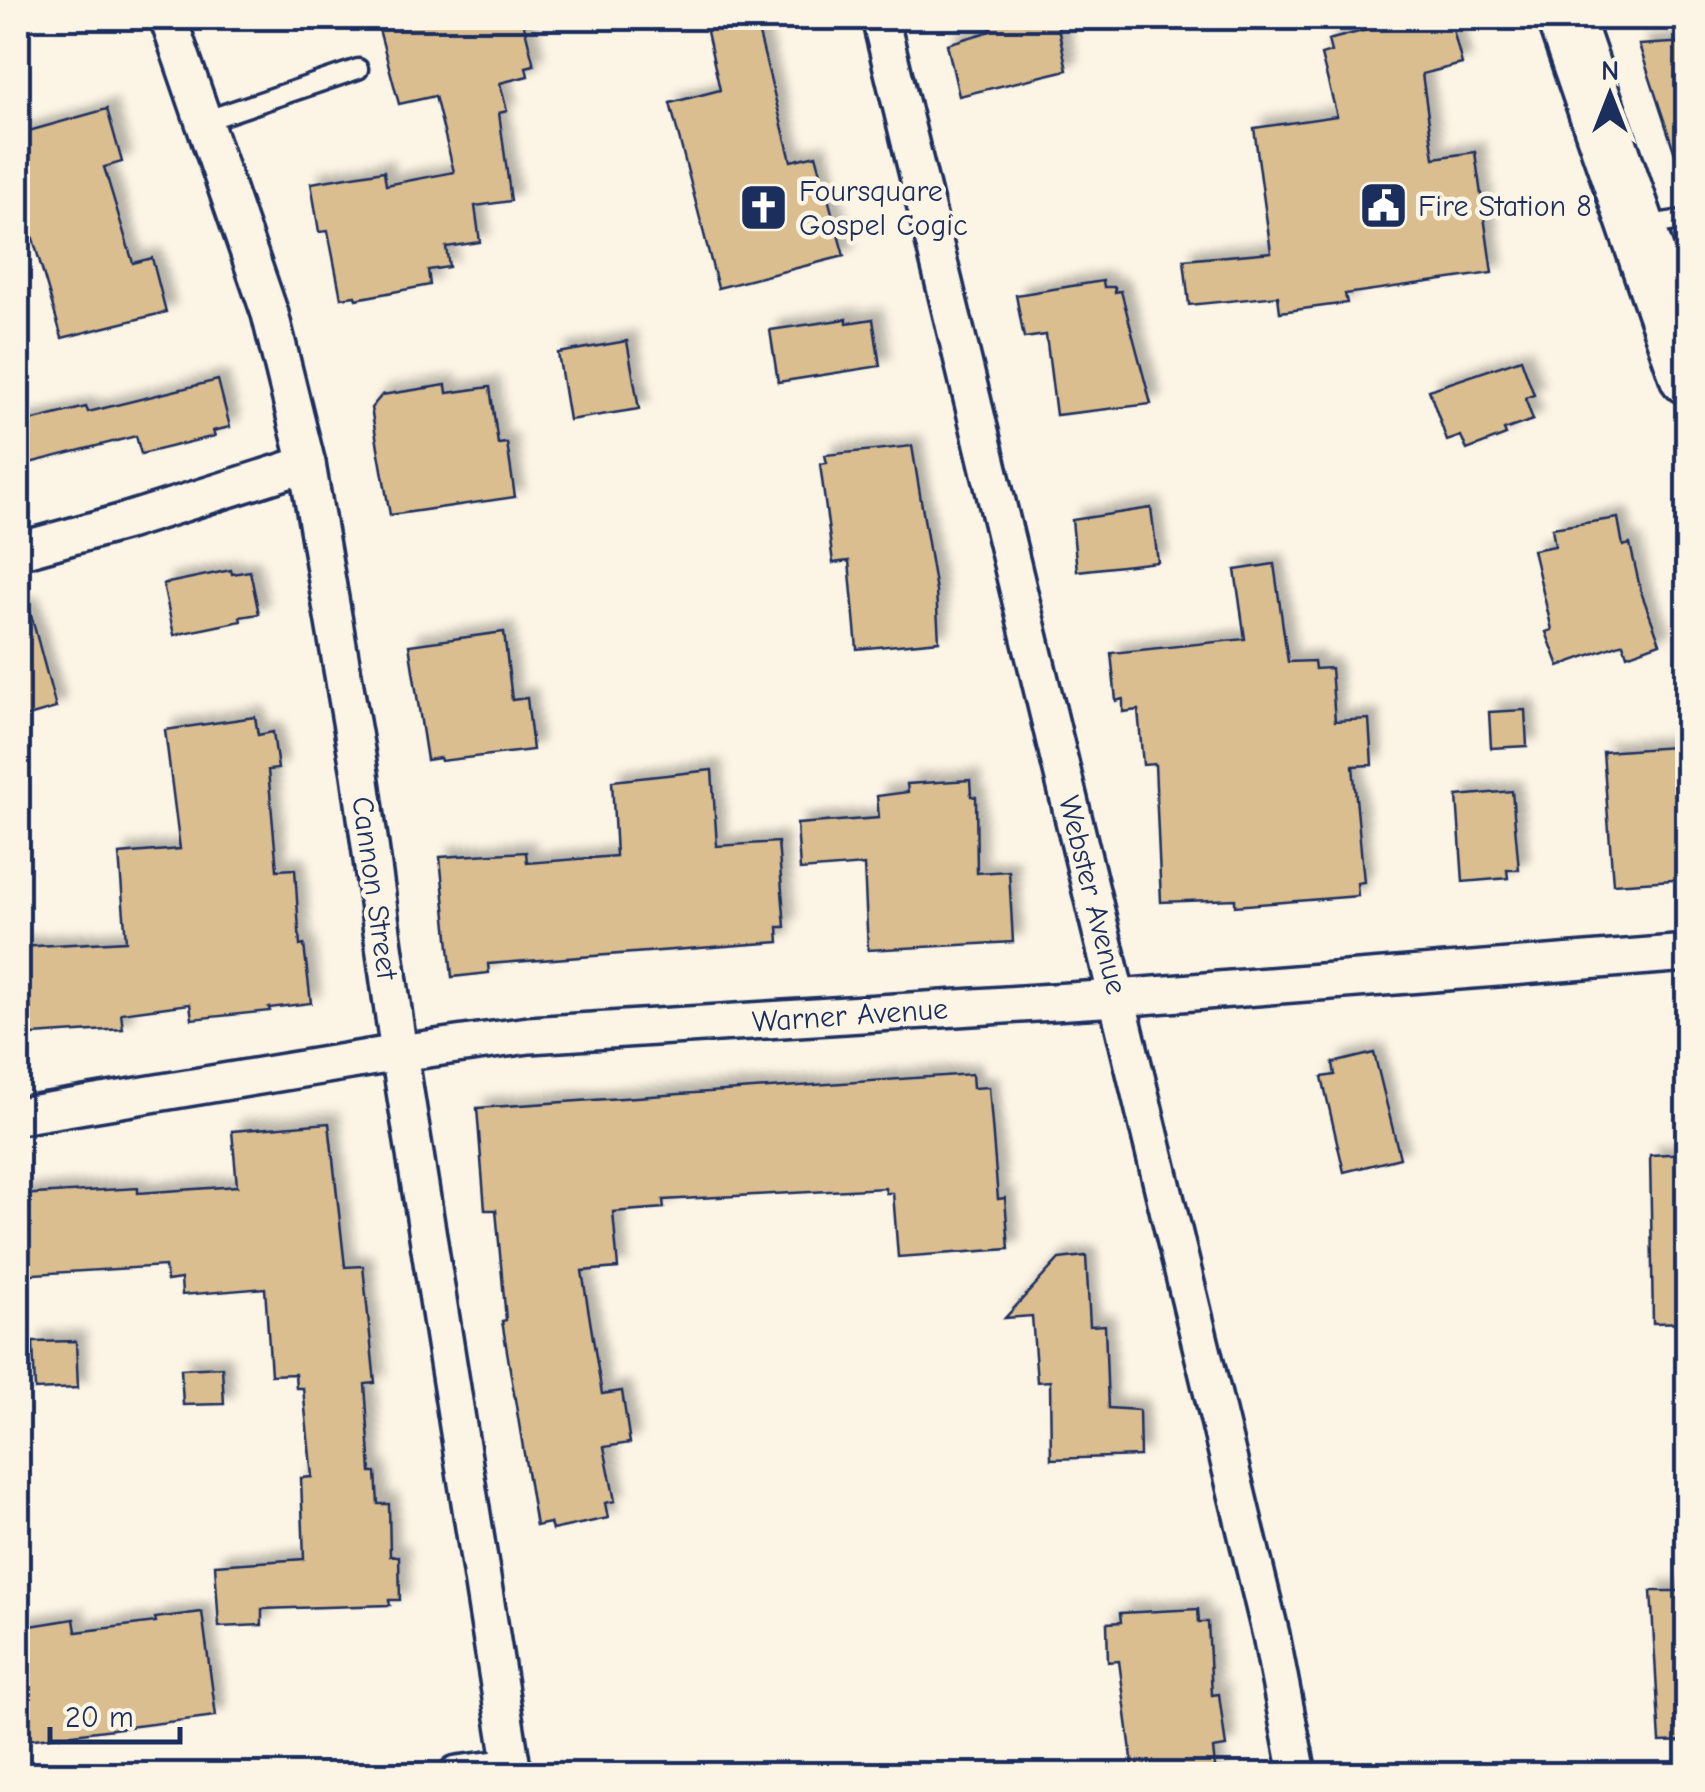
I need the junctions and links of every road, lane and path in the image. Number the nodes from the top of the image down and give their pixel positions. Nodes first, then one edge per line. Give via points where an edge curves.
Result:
1 (168, 18) edge
2 (880, 18) edge
3 (1566, 18) edge
4 (358, 69) dead end
5 (204, 122) junction
6 (1663, 223) edge
7 (1688, 376) edge
8 (307, 464) junction
9 (18, 551) edge
10 (1688, 953) edge
11 (1118, 998) junction
12 (398, 1053) junction
13 (18, 1116) edge
14 (512, 1771) edge
15 (457, 1774) edge
16 (1298, 1774) edge

1 - 5 street, Cannon Street
2 - 11 street, Webster Avenue
3 - 6 main road
4 - 5 lane
5 - 8 street, Cannon Street via 270,314
6 - 7 main road
8 - 9 street
8 - 12 street, Cannon Street via 360,774
10 - 11 street, Warner Avenue
11 - 12 street, Warner Avenue via 529,1035
11 - 16 street, Webster Avenue via 1271,1635
12 - 13 street, Warner Avenue
12 - 14 street, Cannon Street
14 - 15 street

